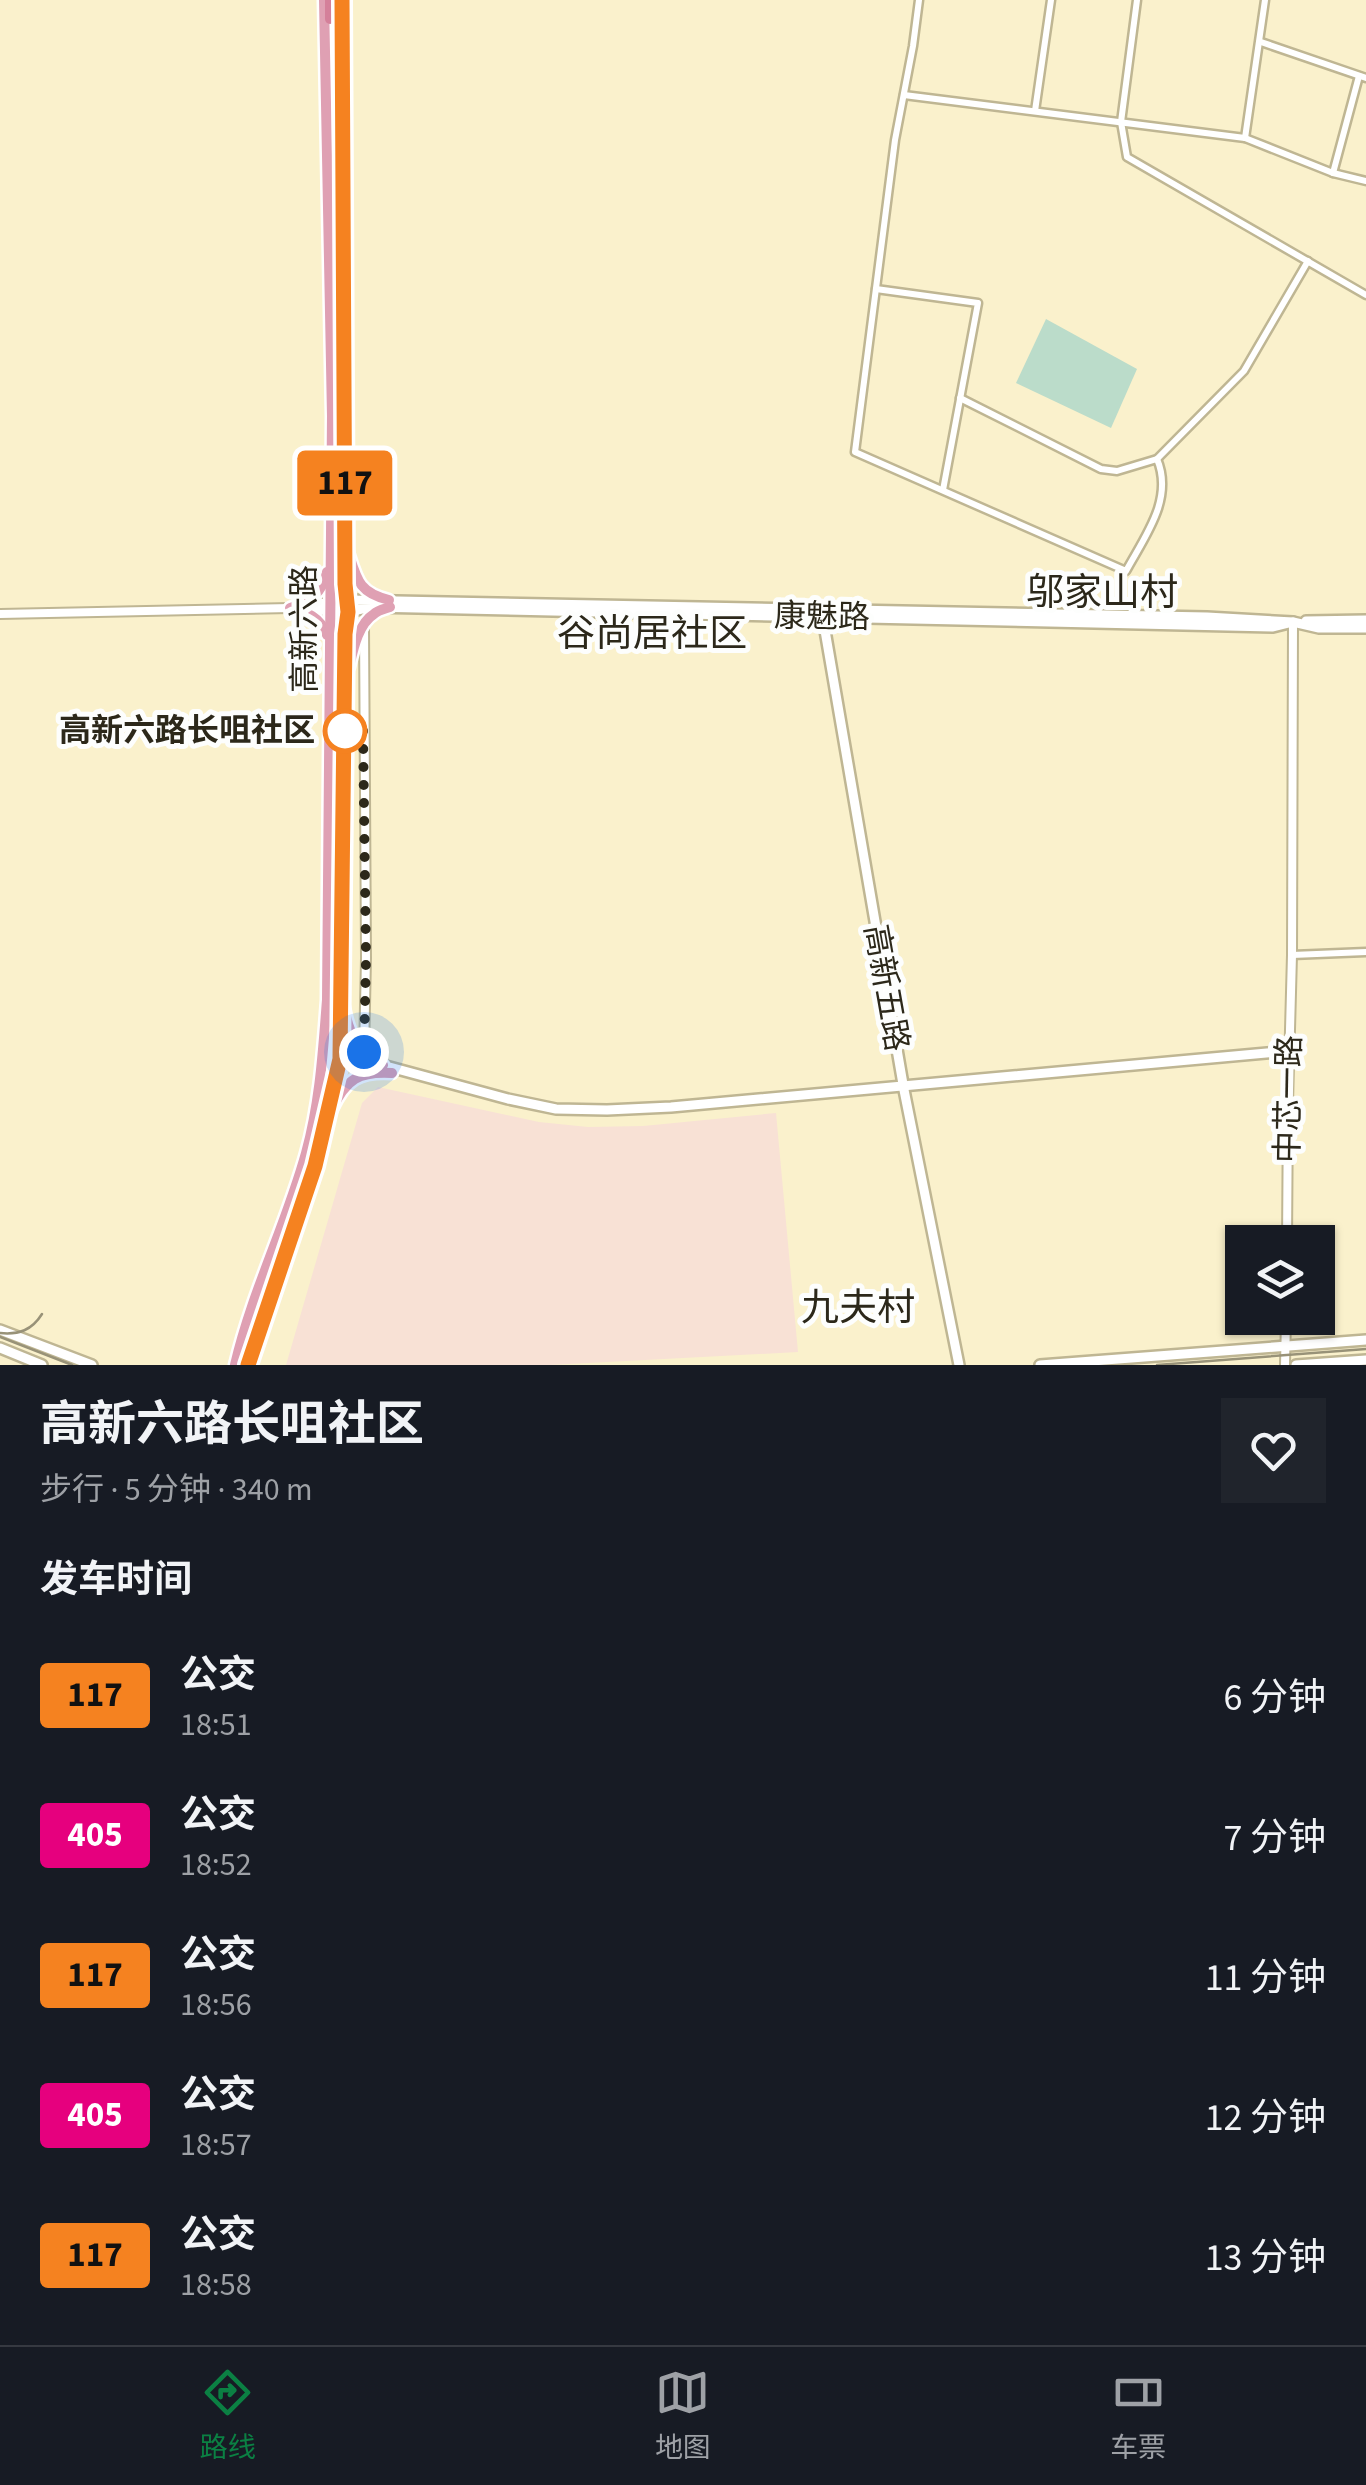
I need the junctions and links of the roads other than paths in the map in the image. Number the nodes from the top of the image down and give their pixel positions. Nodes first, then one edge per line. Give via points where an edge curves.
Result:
1 (327, 0) edge
2 (342, 0) edge
3 (919, 0) edge
4 (1051, 0) edge
5 (1138, 0) edge
6 (1266, 0) edge
7 (330, 18) dead end
8 (1260, 42) junction
9 (1362, 77) edge
10 (904, 95) junction
11 (1035, 111) junction
12 (1122, 122) junction
13 (1245, 138) junction
14 (1334, 173) junction
15 (1366, 181) edge
16 (1308, 261) junction
17 (876, 289) junction
18 (1366, 295) edge
19 (960, 398) junction
20 (1156, 459) junction
21 (942, 490) junction
22 (345, 544) junction
23 (331, 546) junction
24 (390, 604) junction
25 (347, 606) junction
26 (329, 607) junction
27 (290, 608) junction
28 (0, 614) edge
29 (822, 614) junction
30 (1366, 620) edge
31 (1294, 622) junction
32 (364, 626) junction
33 (1366, 628) edge
34 (330, 642) junction
35 (345, 682) junction
36 (1366, 952) edge
37 (1292, 955) junction
38 (341, 990) junction
39 (323, 1052) junction
40 (364, 1052) junction
41 (1289, 1053) junction
42 (339, 1057) junction
43 (387, 1069) junction
44 (903, 1088) junction
45 (324, 1128) junction
46 (1287, 1225) edge
47 (0, 1330) edge
48 (1285, 1335) edge
49 (1366, 1340) edge
50 (1284, 1346) junction
51 (0, 1348) edge
52 (1366, 1360) edge
53 (42, 1365) edge
54 (92, 1365) edge
55 (231, 1365) edge
56 (250, 1365) edge
57 (959, 1365) edge
58 (1040, 1365) edge
59 (1285, 1365) edge
60 (1296, 1365) edge

1 - 7 highway
1 - 23 main road, 高新六路
2 - 22 main road, 高新六路
3 - 10 street
4 - 11 street
5 - 12 street
6 - 8 street
8 - 9 street
8 - 13 street
9 - 14 street
10 - 11 street
10 - 17 street
11 - 12 street
12 - 13 street
12 - 16 street via 1127,157
13 - 14 street
14 - 15 street
16 - 18 street
16 - 20 street via 1244,371
17 - 19 street via 978,303
17 - 21 street via 855,452
19 - 20 street via 1101,469
19 - 21 street
20 - 21 street via 1162,502 1126,571
22 - 24 main road via 358,582
22 - 25 main road, 高新六路
23 - 26 main road, 高新六路
23 - 27 main road via 321,588
24 - 25 main road, 康魅路
24 - 29 main road, 康魅路
24 - 32 main road
25 - 26 main road, 康魅路
25 - 35 main road, 高新六路
26 - 27 main road, 康魅路
26 - 34 main road, 高新六路
27 - 28 street, 康魅路
27 - 34 main road via 317,619
29 - 31 main road, 康魅路
29 - 44 main road, 高新五路
30 - 31 main road, 康魅路
31 - 33 main road, 康魅路
31 - 37 street, 中芯一路
32 - 35 main road
32 - 40 street
34 - 39 main road, 高新六路
35 - 38 main road, 高新六路
36 - 37 street
37 - 41 street, 中芯一路
38 - 40 main road via 347,1024
38 - 42 main road, 高新六路
39 - 42 main road
39 - 55 main road, 高新六路 via 306,1155
40 - 43 main road
41 - 44 main road
41 - 46 street, 中芯一路
42 - 43 main road
42 - 45 main road, 高新六路
43 - 44 main road via 506,1104 608,1115
43 - 45 main road via 356,1077
44 - 57 main road, 高新五路
45 - 56 main road, 高新六路
47 - 54 main road
48 - 50 street
49 - 50 main road
50 - 58 main road
50 - 59 street
51 - 53 main road
52 - 60 main road

